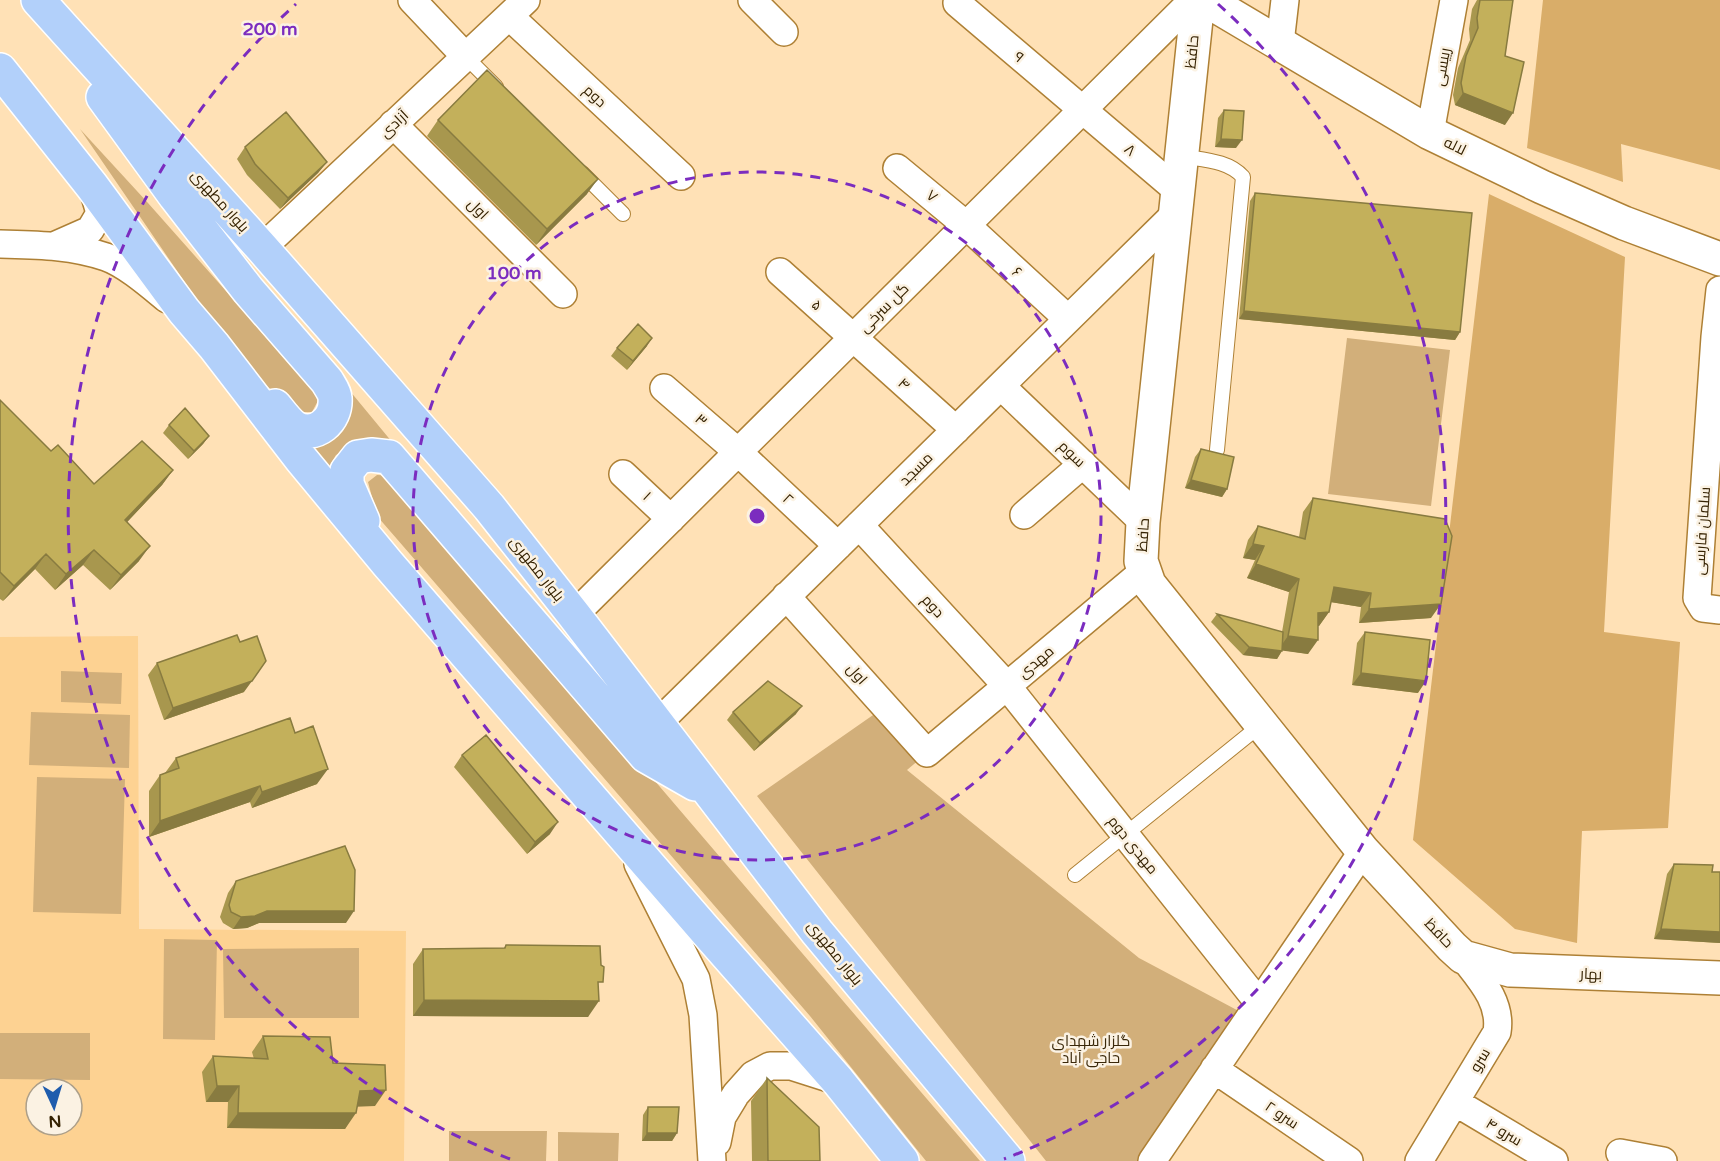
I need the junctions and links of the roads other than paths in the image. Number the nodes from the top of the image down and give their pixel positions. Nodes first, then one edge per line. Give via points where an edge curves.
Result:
1 (37, 0) edge
2 (412, 0) edge
3 (752, 0) edge
4 (1195, 0) edge
5 (1206, 0) edge
6 (1285, 0) edge
7 (1454, 0) edge
8 (957, 3) dead end
9 (518, 8) edge
10 (784, 32) dead end
11 (1280, 43) junction
12 (465, 57) junction
13 (0, 70) edge
14 (507, 98) edge
15 (0, 100) edge
16 (1082, 110) junction
17 (393, 124) junction
18 (1430, 133) junction
19 (53, 138) junction
20 (1181, 156) junction
21 (574, 164) edge
22 (897, 168) dead end
23 (681, 176) dead end
24 (92, 186) junction
25 (1176, 202) junction
26 (623, 214) dead end
27 (966, 225) junction
28 (0, 244) edge
29 (56, 245) junction
30 (262, 248) junction
31 (1720, 260) edge
32 (780, 272) dead end
33 (1720, 290) edge
34 (562, 294) dead end
35 (184, 311) junction
36 (1068, 319) junction
37 (1717, 337) edge
38 (853, 338) junction
39 (214, 346) junction
40 (1001, 386) junction
41 (664, 388) dead end
42 (956, 430) junction
43 (1217, 450) edge
44 (738, 452) junction
45 (1083, 464) junction
46 (623, 474) dead end
47 (1024, 514) dead end
48 (671, 519) junction
49 (1143, 522) junction
50 (860, 525) junction
51 (838, 546) junction
52 (388, 564) junction
53 (1144, 571) junction
54 (786, 596) junction
55 (1720, 610) edge
56 (574, 615) junction
57 (1007, 686) junction
58 (656, 724) junction
59 (1262, 724) junction
60 (927, 753) joint
61 (709, 792) junction
62 (1125, 836) junction
63 (624, 837) junction
64 (1363, 851) junction
65 (1075, 875) dead end
66 (1463, 957) junction
67 (1720, 978) edge
68 (1260, 1003) junction
69 (1214, 1070) junction
70 (838, 1081) junction
71 (1455, 1102) junction
72 (1620, 1153) dead end
73 (713, 1161) edge
74 (902, 1161) edge
75 (1008, 1161) edge
76 (1152, 1161) edge
77 (1349, 1161) edge
78 (1419, 1161) edge
79 (1554, 1161) edge
80 (1663, 1161) edge

1 - 30 main road, بلوار مطهری
1 - 39 main road via 175,196 248,290 327,381 335,397 332,416 324,427 307,431 294,427 238,363
2 - 12 street
3 - 10 street
4 - 16 street, گل سرخی
4 - 20 street, حافظ
5 - 11 street, لاله
6 - 11 street
7 - 18 street, رییسی
8 - 16 street, ۹
9 - 12 street, آزادی
9 - 23 street, دوم
11 - 18 street, لاله
12 - 14 lane
12 - 17 street, آزادی
13 - 19 main road
15 - 19 main road
16 - 25 street, ۸
16 - 27 street, گل سرخی
17 - 30 street, آزادی
17 - 34 street, اول
18 - 31 street, لاله via 1552,192
19 - 24 main road
20 - 25 street, حافظ
20 - 43 lane via 1235,168 1243,177
21 - 26 lane
22 - 27 street, ۷
24 - 29 street via 100,213 90,231
24 - 35 main road
25 - 36 street, مسجد
25 - 49 street, حافظ
27 - 36 street, ۶
27 - 38 street, گل سرخی
28 - 29 street
29 - 35 street via 108,258
30 - 56 main road, بلوار مطهری via 489,507
32 - 38 street, ۵
33 - 37 street, سلمان فارسی
35 - 39 main road
36 - 40 street, مسجد
37 - 55 street, سلمان فارسی via 1697,598 1703,608
38 - 42 street, ۴
38 - 44 street, گل سرخی
39 - 52 main road
40 - 42 street, مسجد
40 - 45 street, سوم
41 - 44 street, ۳
42 - 50 street, مسجد
44 - 48 street, گل سرخی
44 - 51 street, ۲
45 - 47 street
45 - 49 street, سوم
46 - 48 street, ۱
48 - 56 street, گل سرخی
49 - 53 street, حافظ
50 - 51 street, مسجد
50 - 57 street, دوم
51 - 54 street, مسجد
52 - 61 main road via 357,510 348,484 348,471 358,457 389,458 646,756
52 - 63 main road
53 - 57 street, مهدی
53 - 59 street, حافظ via 1149,584
54 - 58 street, مسجد
54 - 60 street, اول
56 - 58 main road, بلوار مطهری
57 - 60 street, مهدی
57 - 62 street, مهدی دوم
58 - 61 main road, بلوار مطهری
59 - 62 lane
59 - 64 street, حافظ
61 - 75 main road, بلوار مطهری via 818,932
62 - 65 lane
62 - 68 street, مهدی دوم
63 - 70 main road
63 - 73 street via 696,979
64 - 66 street, حافظ
64 - 68 street
66 - 67 street, بهار via 1510,970
66 - 71 street, سرو via 1486,987 1499,1020 1497,1032
68 - 69 street
69 - 76 street
69 - 77 street, سرو ۲
70 - 73 street via 791,1066 770,1066 753,1075 722,1117
70 - 74 main road
71 - 78 street, سرو
71 - 79 street, سرو ۴
72 - 80 street

